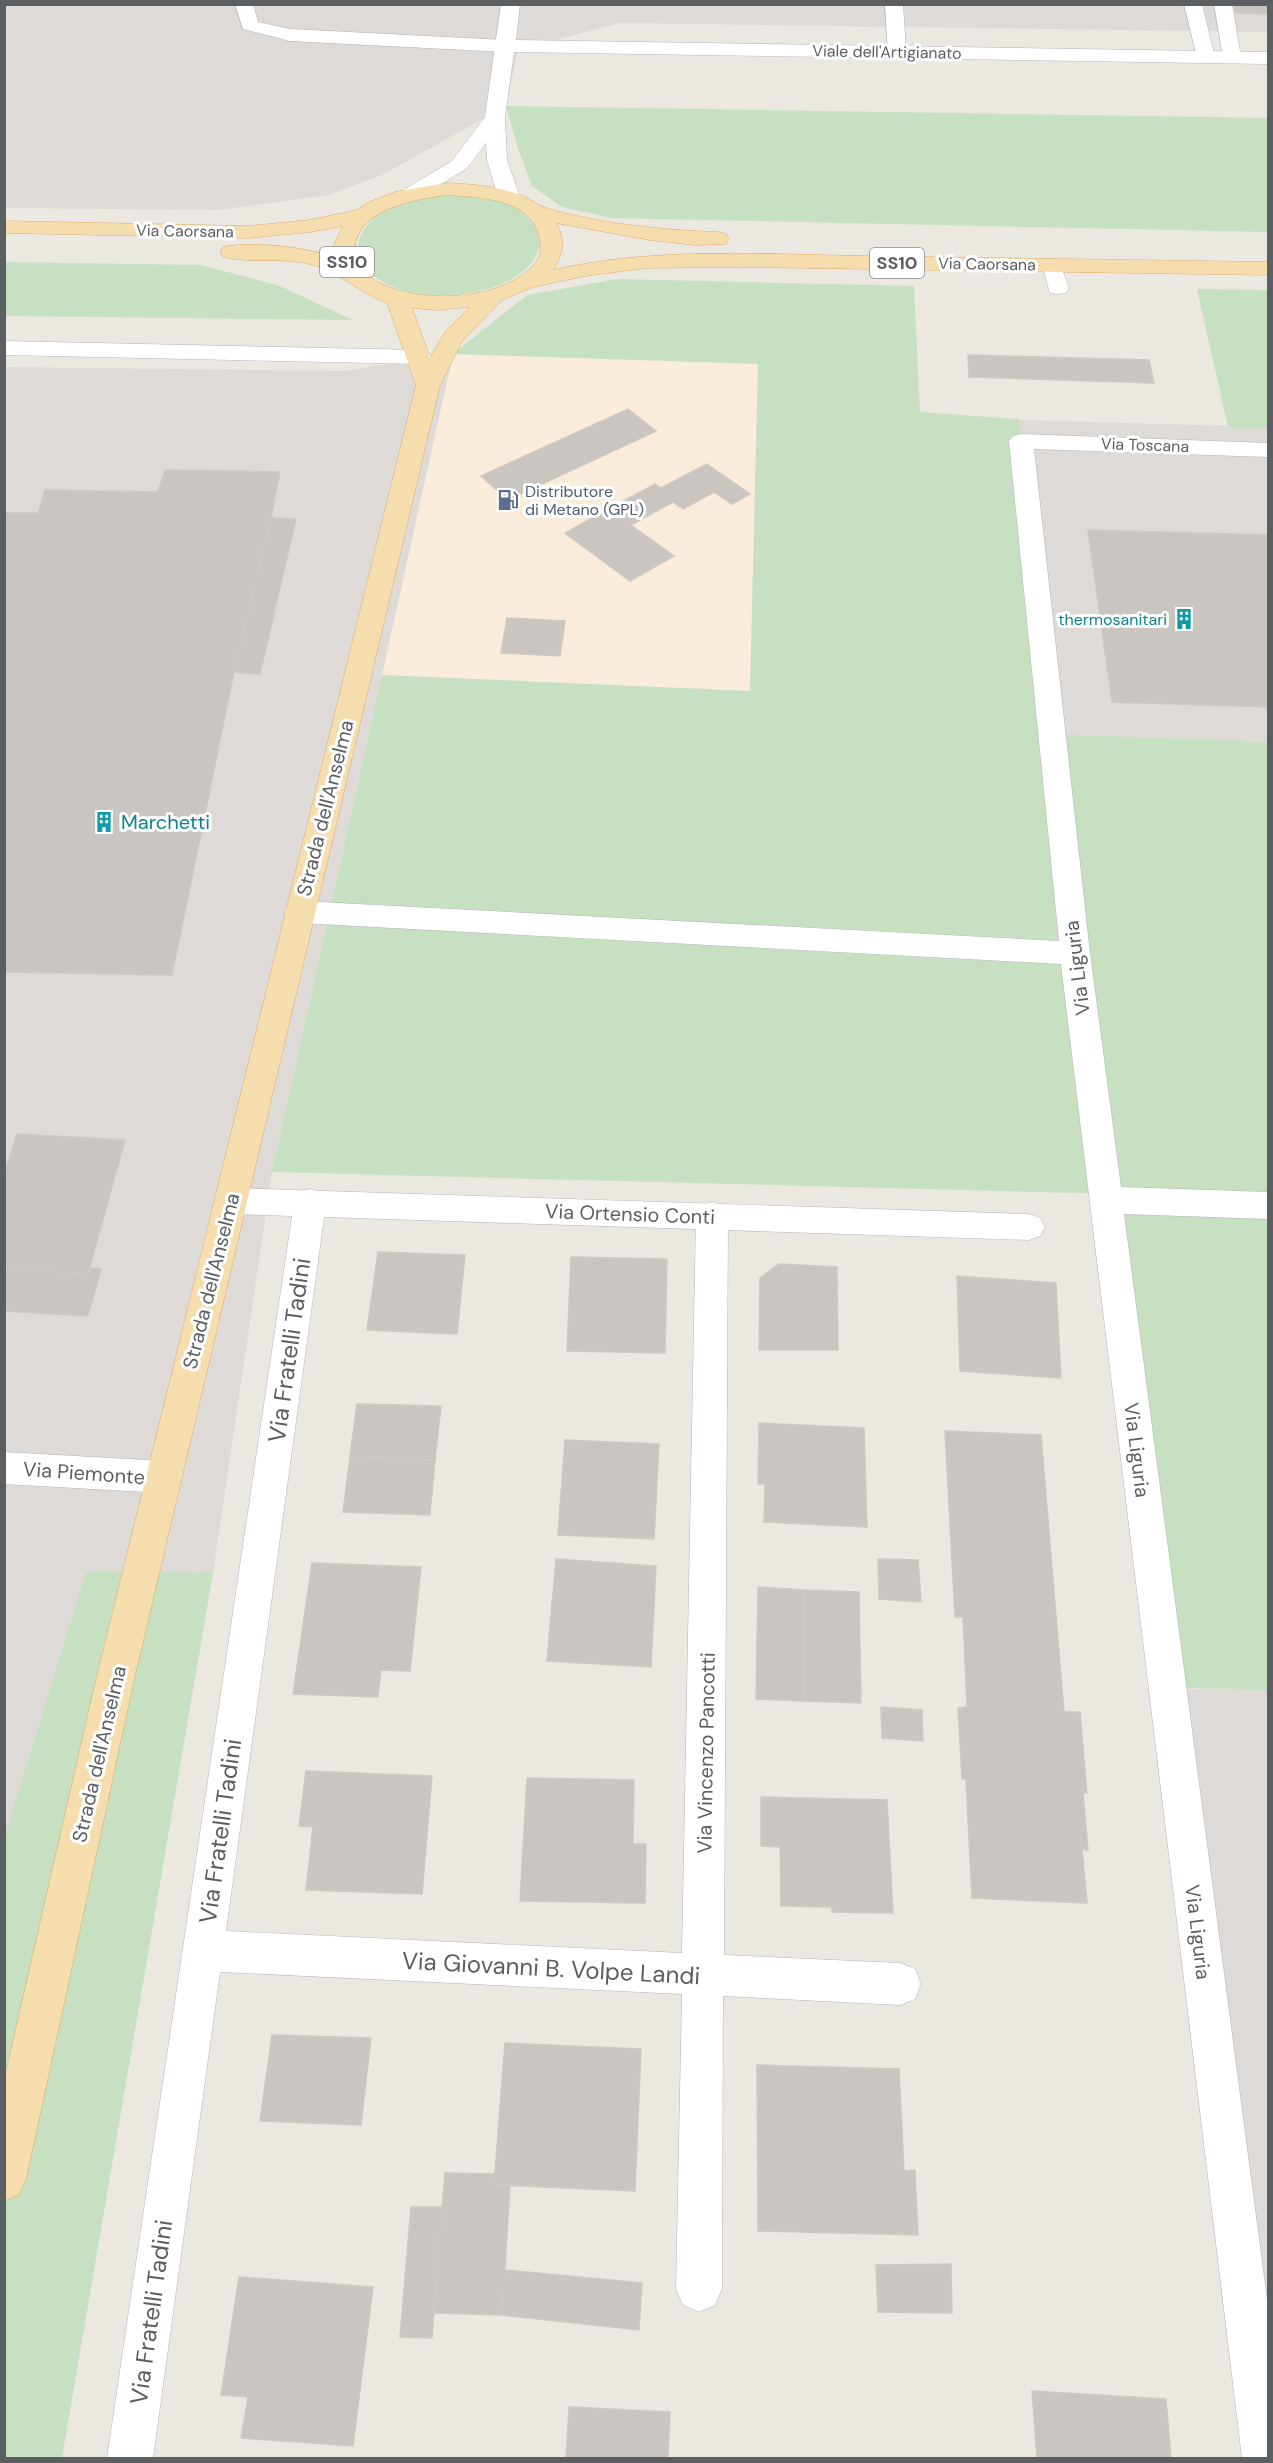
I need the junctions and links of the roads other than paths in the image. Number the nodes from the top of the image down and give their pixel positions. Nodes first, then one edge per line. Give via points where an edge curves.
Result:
1 (244, 4) edge
2 (511, 4) edge
3 (894, 4) edge
4 (1193, 4) edge
5 (1223, 4) edge
6 (505, 46) junction
7 (897, 52) junction
8 (1206, 57) junction
9 (1232, 57) junction
10 (1269, 58) edge
11 (495, 117) junction
12 (412, 193) junction
13 (509, 197) junction
14 (538, 213) junction
15 (364, 215) junction
16 (4, 227) edge
17 (739, 239) dead end
18 (4, 246) edge
19 (1052, 266) junction
20 (1269, 269) edge
21 (357, 276) junction
22 (527, 282) junction
23 (1058, 288) dead end
24 (494, 296) junction
25 (397, 298) junction
26 (4, 348) edge
27 (424, 371) junction
28 (1021, 441) joint
29 (1269, 450) edge
30 (300, 912) junction
31 (1075, 953) junction
32 (1106, 1200) junction
33 (231, 1201) junction
34 (310, 1203) junction
35 (1269, 1205) edge
36 (712, 1216) junction
37 (1029, 1227) dead end
38 (4, 1468) edge
39 (164, 1478) junction
40 (202, 1951) junction
41 (703, 1976) junction
42 (900, 1984) dead end
43 (4, 2179) edge
44 (699, 2289) dead end
45 (130, 2458) edge
46 (1265, 2458) edge

1 - 6 lane via 250,25 290,35
2 - 6 street
3 - 7 lane
4 - 8 lane
5 - 9 lane
6 - 7 street, Viale dell'Artigianato
6 - 11 street
7 - 8 street, Viale dell'Artigianato
8 - 9 street, Viale dell'Artigianato
9 - 10 street, Viale dell'Artigianato
11 - 12 street via 459,165
11 - 13 street via 497,160
12 - 13 main road, SS10 via 479,190
12 - 15 main road, SS10
13 - 14 main road, SS10
14 - 17 main road, SS10 via 632,232
14 - 22 main road, SS10 via 550,230 553,247 545,266
15 - 16 main road, Via Caorsana / SS10 via 310,226 248,232
15 - 21 main road, SS10 via 350,229 344,246 346,262
18 - 21 main road, Via Caorsana / SS10 via 277,252 321,260
19 - 20 main road, Via Caorsana / SS10
19 - 22 main road, Via Caorsana / SS10 via 646,261
19 - 23 lane
21 - 25 main road, SS10 via 374,289
22 - 24 main road, SS10
24 - 25 main road, SS10 via 462,303
24 - 27 main road, Strada dell'Anselma
25 - 27 main road
26 - 27 lane
27 - 30 main road, Strada dell'Anselma
28 - 29 street, Via Toscana
28 - 31 street, Via Liguria
30 - 31 street
30 - 33 main road, Strada dell'Anselma
31 - 32 street, Via Liguria
32 - 35 street
32 - 46 street, Via Liguria
33 - 34 lane, Via Ortensio Conti
33 - 39 main road, Strada dell'Anselma
34 - 36 lane, Via Ortensio Conti
34 - 40 street, Via Fratelli Tadini
36 - 37 lane, Via Ortensio Conti
36 - 41 street, Via Vincenzo Pancotti
38 - 39 street, Via Piemonte
39 - 43 main road, Strada dell'Anselma
40 - 41 street, Via Giovanni B. Volpe Landi
40 - 45 street, Via Fratelli Tadini
41 - 42 street, Via Giovanni B. Volpe Landi
41 - 44 street, Via Vincenzo Pancotti

